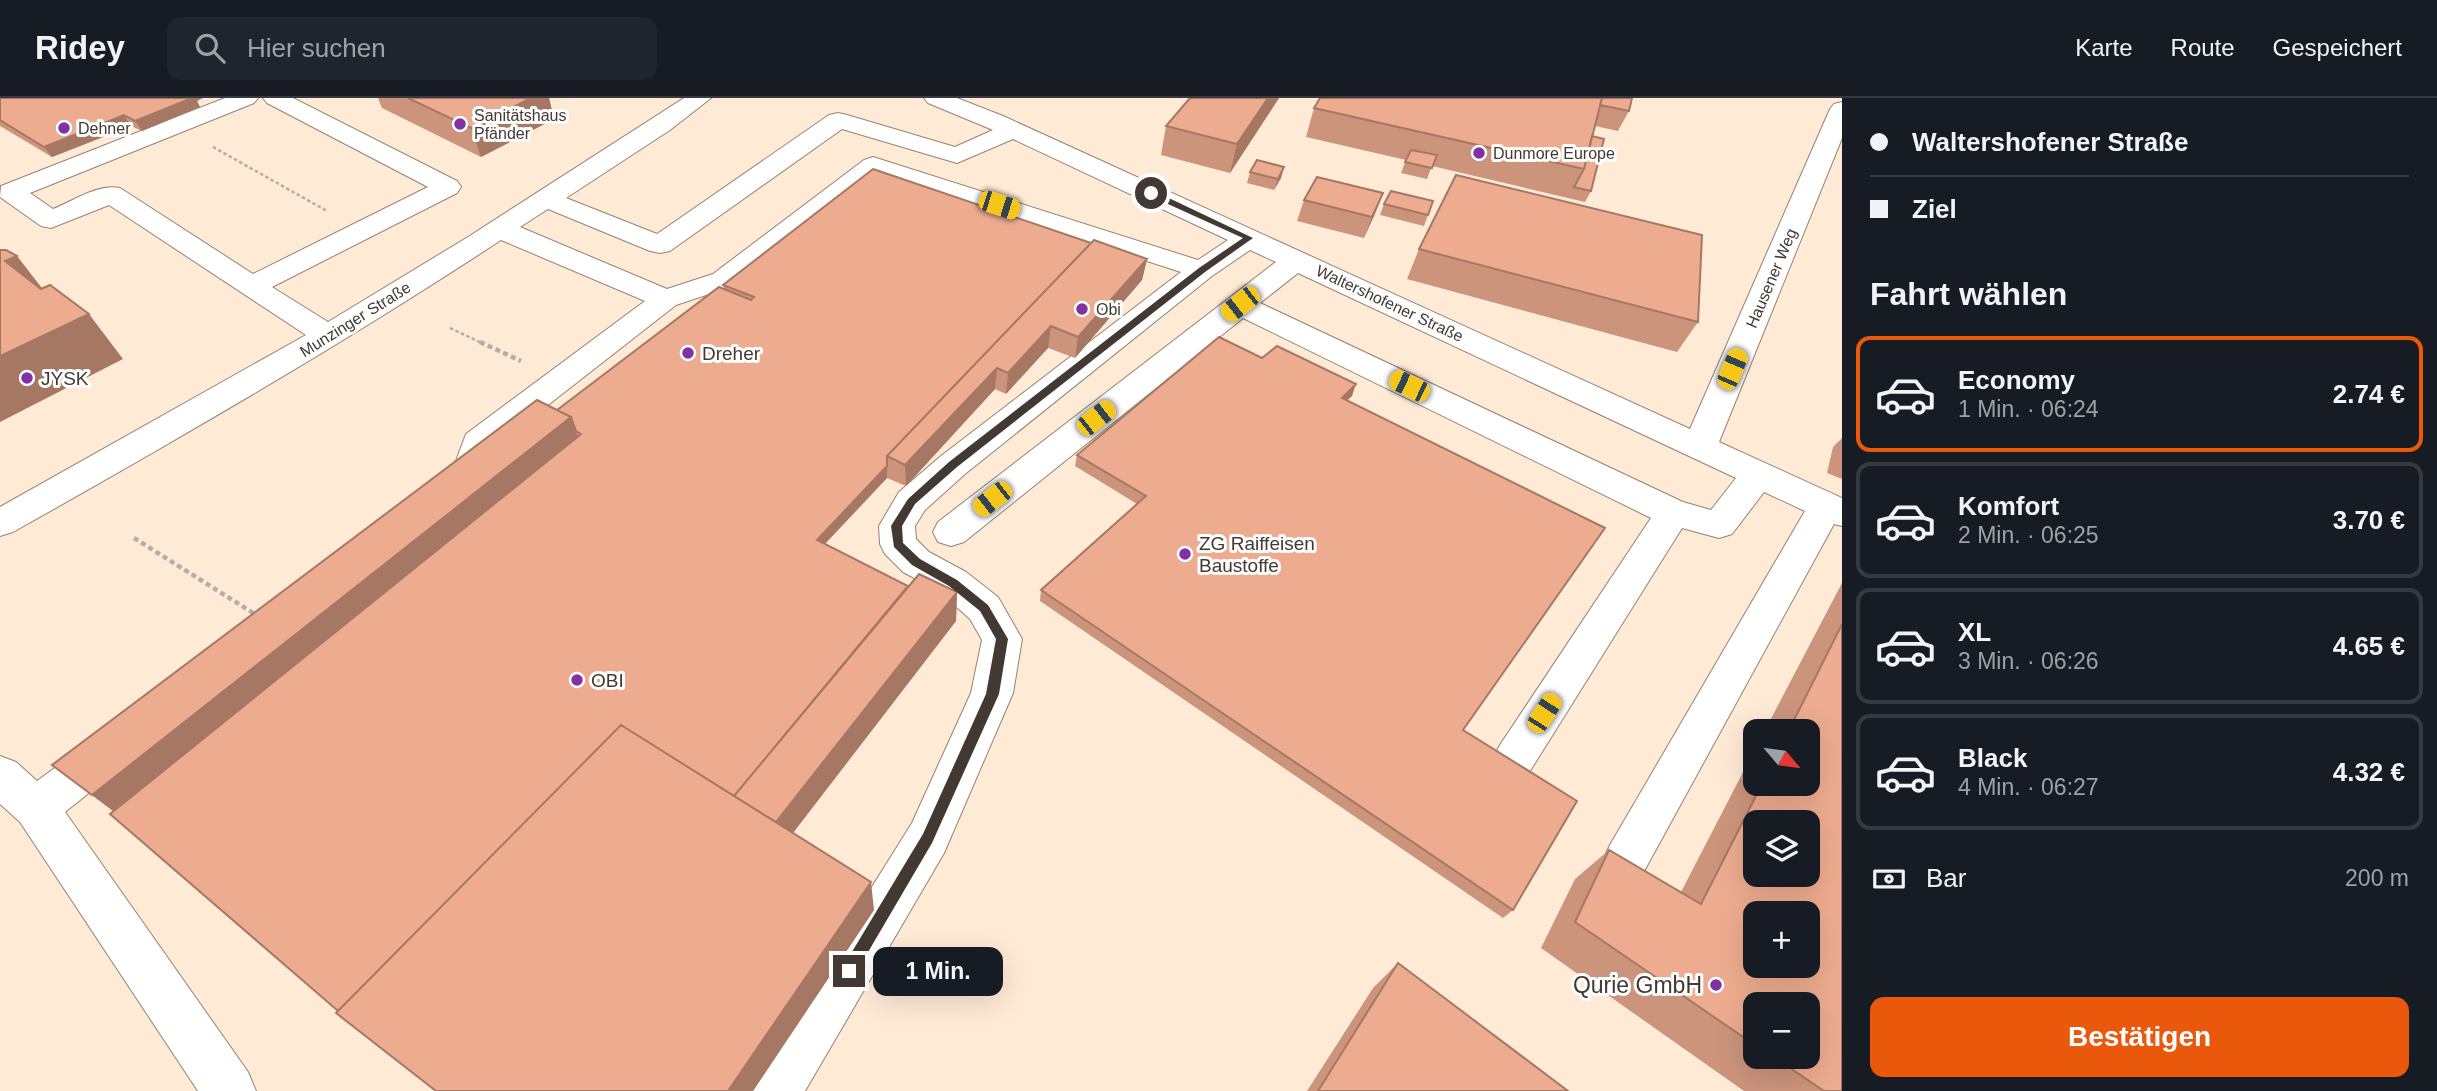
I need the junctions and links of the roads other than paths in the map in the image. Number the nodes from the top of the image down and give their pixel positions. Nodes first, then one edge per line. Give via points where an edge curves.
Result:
1 (246, 98) edge
2 (275, 98) edge
3 (699, 98) edge
4 (936, 98) edge
5 (1842, 109) edge
6 (1013, 130) junction
7 (1836, 138) edge
8 (546, 199) junction
9 (500, 229) junction
10 (1249, 238) junction
11 (1297, 260) junction
12 (1202, 270) junction
13 (251, 286) junction
14 (666, 299) junction
15 (1240, 304) junction
16 (328, 336) junction
17 (1700, 446) junction
18 (1758, 474) junction
19 (424, 509) edge
20 (1834, 509) edge
21 (1674, 513) junction
22 (0, 523) edge
23 (951, 532) dead end
24 (133, 733) edge
25 (1515, 758) dead end
26 (0, 776) edge
27 (36, 808) junction
28 (1626, 860) edge
29 (229, 1091) edge
30 (775, 1091) edge

1 - 13 street via 10,192 51,220 111,194
2 - 13 street via 447,187
3 - 8 street, Munzinger Straße
4 - 6 street, Waltershofener Straße
5 - 7 street, Hausener Weg
6 - 8 street via 957,155 838,120 660,246
6 - 10 street, Waltershofener Straße
7 - 17 street, Hausener Weg
8 - 9 street, Munzinger Straße
9 - 14 street
9 - 16 street, Munzinger Straße
10 - 11 street, Waltershofener Straße
10 - 12 street
11 - 15 street
11 - 17 street, Waltershofener Straße
12 - 14 street via 873,165 723,280
12 - 30 street via 953,465 912,501 897,526 898,544 916,562 984,608 996,628 1002,639 992,694 928,838
13 - 16 street
14 - 19 street via 478,442 468,475
15 - 21 street
15 - 23 street
16 - 22 street, Munzinger Straße
17 - 18 street, Waltershofener Straße
18 - 20 street, Waltershofener Straße
18 - 21 street via 1719,526
20 - 28 street
21 - 25 street
24 - 27 street
26 - 27 street
27 - 29 street

